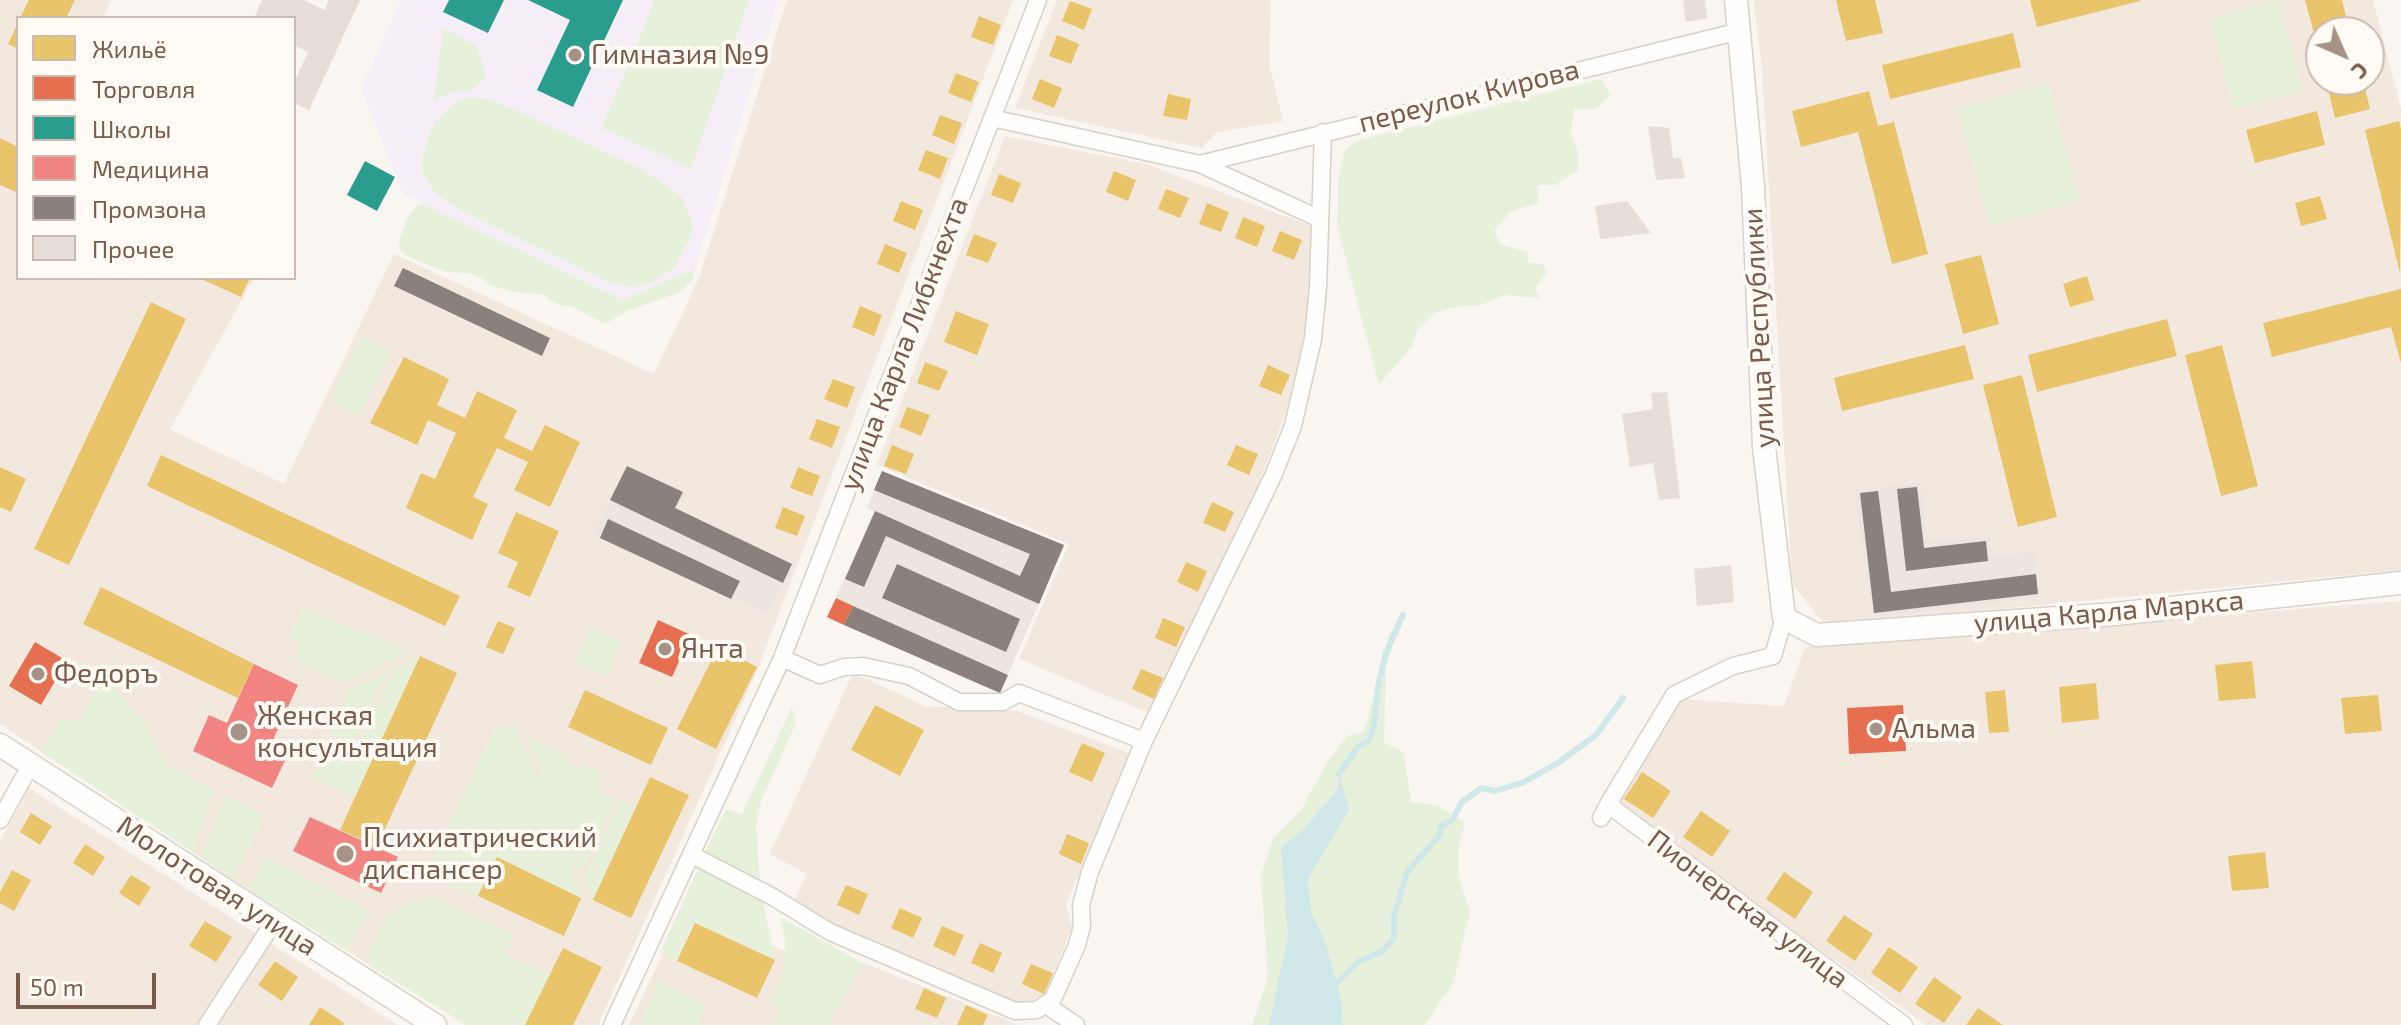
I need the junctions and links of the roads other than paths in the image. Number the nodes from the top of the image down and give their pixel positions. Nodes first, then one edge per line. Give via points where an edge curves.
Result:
1 (1038, 0) edge
2 (1736, 0) edge
3 (1740, 31) junction
4 (992, 118) junction
5 (1323, 132) junction
6 (1200, 164) junction
7 (1320, 219) junction
8 (2401, 583) edge
9 (1784, 618) junction
10 (782, 658) junction
11 (1144, 741) junction
12 (0, 745) edge
13 (30, 766) junction
14 (1610, 801) junction
15 (1601, 818) dead end
16 (0, 820) edge
17 (692, 855) junction
18 (273, 923) junction
19 (1046, 1005) junction
20 (207, 1025) edge
21 (435, 1025) edge
22 (612, 1025) edge
23 (1076, 1025) edge
24 (1904, 1025) edge

1 - 4 street, улица Карла Либкнехта
2 - 3 street, улица Республики
3 - 5 street, переулок Кирова
3 - 9 street, улица Республики via 1753,186 1764,447
4 - 6 street, переулок Кирова
4 - 10 street, улица Карла Либкнехта
5 - 6 street, переулок Кирова
5 - 7 street
6 - 7 street, переулок Кирова
7 - 11 street via 1313,339 1293,426
8 - 9 street, улица Карла Маркса via 2115,614 1817,635
9 - 14 street via 1773,656 1733,666 1674,695
10 - 11 street via 820,675 863,666 909,676 959,702 1003,702 1019,693
10 - 17 street, улица Карла Либкнехта
11 - 19 street via 1090,872 1077,945
12 - 13 street, Молотовая улица
13 - 16 street
13 - 18 street, Молотовая улица
14 - 15 street
14 - 24 street, Пионерская улица
17 - 19 street via 830,932 1015,1011
17 - 22 street, улица Карла Либкнехта
18 - 20 street
18 - 21 street, Молотовая улица
19 - 23 street

